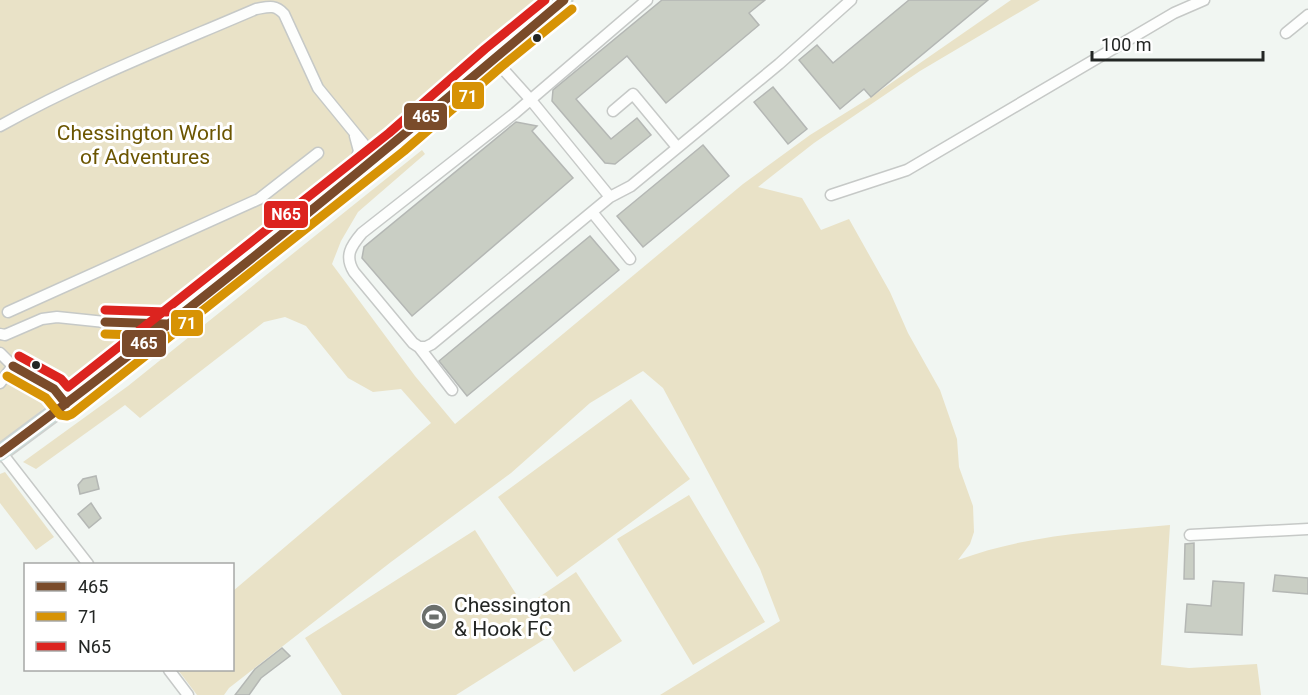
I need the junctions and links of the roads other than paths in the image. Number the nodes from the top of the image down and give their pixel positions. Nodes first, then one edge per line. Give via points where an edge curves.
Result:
1 (564, 0) edge
2 (647, 0) edge
3 (851, 0) edge
4 (1204, 0) edge
5 (1308, 15) edge
6 (228, 23) junction
7 (210, 33) dead end
8 (1286, 33) dead end
9 (493, 58) junction
10 (530, 99) junction
11 (613, 111) dead end
12 (0, 126) edge
13 (354, 132) junction
14 (677, 147) junction
15 (318, 153) dead end
16 (376, 159) junction
17 (831, 195) dead end
18 (610, 197) junction
19 (592, 212) junction
20 (290, 227) junction
21 (630, 259) dead end
22 (8, 312) dead end
23 (168, 324) junction
24 (0, 334) edge
25 (418, 347) junction
26 (0, 355) edge
27 (13, 366) junction
28 (0, 383) edge
29 (452, 390) dead end
30 (66, 404) junction
31 (1, 452) edge
32 (1308, 529) edge
33 (1190, 535) dead end
34 (87, 563) edge
35 (170, 671) edge
36 (188, 695) edge

1 - 9 highway
2 - 10 street
3 - 14 street
4 - 17 street via 1174,13 908,170
5 - 8 street
6 - 7 street
6 - 12 street
6 - 13 street via 272,6 279,9 318,88
9 - 10 street
9 - 16 highway
10 - 18 street
10 - 25 street via 362,233 350,249 348,258 354,272
11 - 14 street via 633,94
13 - 16 street
13 - 20 street via 359,151 356,159 311,201
14 - 18 street via 631,186
15 - 22 street via 259,200
16 - 20 highway
18 - 19 street
19 - 21 street
19 - 25 street via 432,344
20 - 23 highway
23 - 24 street via 57,317
23 - 30 highway
25 - 29 street
26 - 27 street
27 - 28 street
27 - 30 street via 54,388
30 - 31 highway
31 - 34 street
32 - 33 street
35 - 36 street

